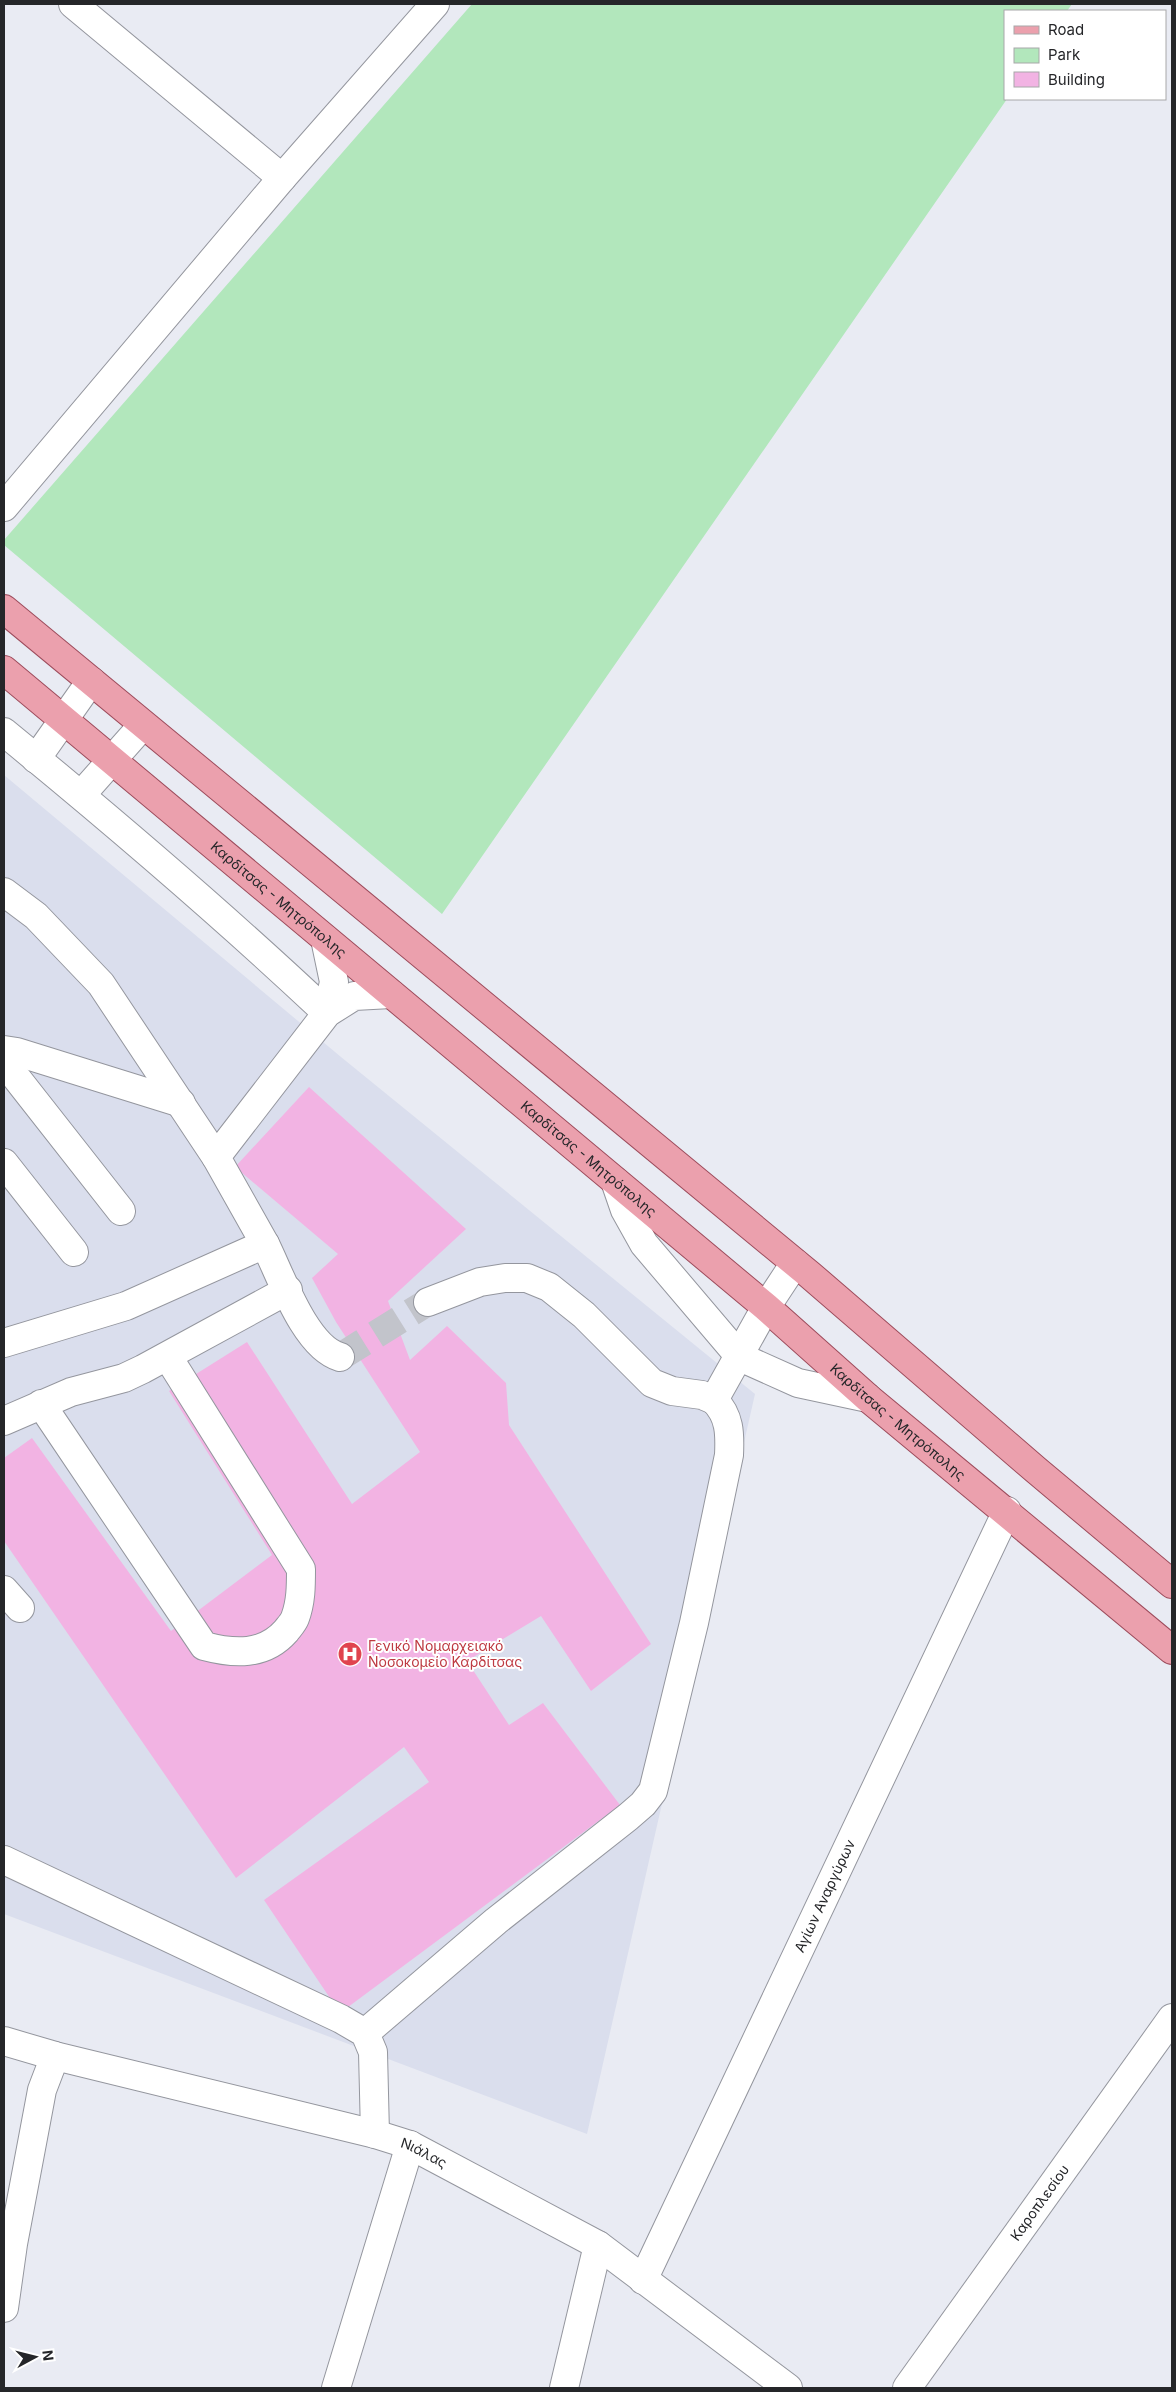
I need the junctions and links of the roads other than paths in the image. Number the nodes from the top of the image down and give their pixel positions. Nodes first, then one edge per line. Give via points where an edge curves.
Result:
1 (73, 4) edge
2 (436, 4) edge
3 (282, 178) junction
4 (4, 507) edge
5 (4, 609) edge
6 (4, 670) edge
7 (91, 681) junction
8 (64, 720) junction
9 (143, 725) junction
10 (4, 732) edge
11 (36, 758) junction
12 (112, 760) junction
13 (81, 795) junction
14 (4, 892) edge
15 (325, 939) junction
16 (391, 994) junction
17 (327, 1013) junction
18 (4, 1050) edge
19 (4, 1062) edge
20 (180, 1103) junction
21 (216, 1157) junction
22 (4, 1163) edge
23 (615, 1181) junction
24 (122, 1211) dead end
25 (265, 1244) junction
26 (74, 1252) dead end
27 (795, 1263) junction
28 (288, 1290) junction
29 (428, 1302) tunnel mouth
30 (766, 1307) junction
31 (4, 1343) edge
32 (340, 1356) dead end
33 (168, 1357) junction
34 (740, 1357) junction
35 (868, 1398) junction
36 (714, 1400) junction
37 (41, 1404) junction
38 (4, 1421) edge
39 (1006, 1511) junction
40 (1172, 1584) edge
41 (1172, 1650) edge
42 (4, 1860) edge
43 (1172, 2018) edge
44 (365, 2033) junction
45 (4, 2041) edge
46 (56, 2056) junction
47 (375, 2134) junction
48 (410, 2145) junction
49 (598, 2245) junction
50 (643, 2280) junction
51 (4, 2308) edge
52 (336, 2388) edge
53 (564, 2388) edge
54 (788, 2388) edge
55 (907, 2388) edge

1 - 3 street
2 - 3 street
3 - 4 street
5 - 7 main road
6 - 8 main road, Καρδίτσας - Μητρόπολης
7 - 8 street
7 - 9 main road
8 - 11 street
8 - 12 main road, Καρδίτσας - Μητρόπολης
9 - 12 street
9 - 27 main road
10 - 11 street
11 - 13 street
12 - 13 street
12 - 15 main road, Καρδίτσας - Μητρόπολης
13 - 17 street
14 - 20 street via 36,916 101,984
15 - 16 main road, Καρδίτσας - Μητρόπολης
15 - 17 street via 334,982
16 - 17 street via 354,996
16 - 23 main road, Καρδίτσας - Μητρόπολης
17 - 21 street
18 - 20 street
19 - 24 street
20 - 21 street
21 - 25 street
22 - 26 street
23 - 30 main road, Καρδίτσας - Μητρόπολης
23 - 34 street via 624,1210 644,1244
25 - 28 street
25 - 31 street via 126,1306
27 - 30 street
27 - 40 main road
28 - 32 street via 318,1344
28 - 33 street
29 - 36 street via 480,1282 527,1278 549,1288 584,1315 652,1382 672,1391
30 - 34 street
30 - 35 main road, Καρδίτσας - Μητρόπολης
33 - 37 street via 124,1378
33 - 37 street via 301,1569 301,1594 295,1620 280,1638 256,1651 228,1652 204,1646
34 - 35 street via 798,1382
34 - 36 street
35 - 39 main road, Καρδίτσας - Μητρόπολης
36 - 44 street via 727,1420 729,1455 694,1622 653,1791 628,1817 496,1921
37 - 38 street
39 - 41 main road, Καρδίτσας - Μητρόπολης
39 - 50 street, Αγίων Αναργύρων
42 - 44 street
43 - 55 street, Καροπλεσίου
44 - 47 street via 373,2052
45 - 46 street, Νιάλας
46 - 47 street, Νιάλας
46 - 51 street via 42,2090
47 - 48 street, Νιάλας
48 - 49 street, Νιάλας
48 - 52 street
49 - 50 street, Νιάλας
49 - 53 street
50 - 54 street, Νιάλας

